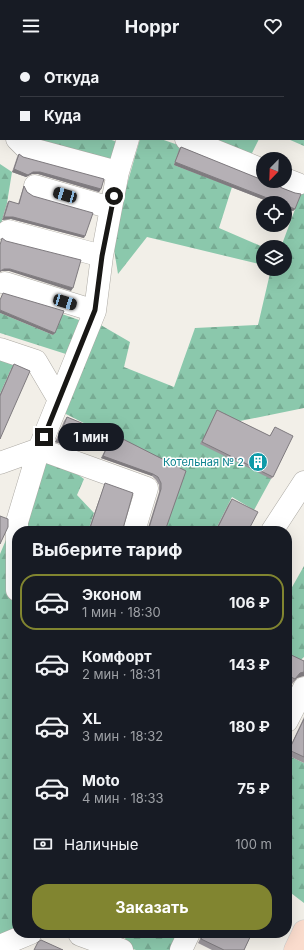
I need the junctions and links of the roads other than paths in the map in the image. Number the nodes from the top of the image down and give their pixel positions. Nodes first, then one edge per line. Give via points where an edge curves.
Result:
1 (17, 140) edge
2 (128, 140) edge
3 (188, 140) edge
4 (256, 167) edge
5 (118, 172) junction
6 (35, 186) dead end
7 (111, 208) junction
8 (8, 231) dead end
9 (102, 256) junction
10 (4, 283) dead end
11 (95, 310) junction
12 (0, 349) edge
13 (59, 400) junction
14 (40, 450) junction
15 (0, 463) edge
16 (304, 482) edge
17 (17, 526) edge
18 (136, 526) edge
19 (275, 526) edge
20 (304, 688) edge
21 (292, 711) edge
22 (304, 930) edge
23 (19, 938) edge
24 (85, 938) edge
25 (187, 938) edge
26 (0, 946) edge
27 (122, 950) edge
28 (181, 950) edge
29 (295, 950) edge

1 - 5 lane via 25,147
2 - 5 lane
3 - 4 lane
5 - 7 lane
6 - 7 lane
7 - 9 lane
8 - 9 lane
9 - 11 lane
10 - 11 lane
11 - 13 lane
12 - 13 lane via 36,361
13 - 14 lane
14 - 15 lane
14 - 17 lane
14 - 18 lane via 147,488
16 - 19 lane
20 - 21 lane
22 - 29 main road
23 - 26 lane
24 - 27 lane
25 - 28 lane

